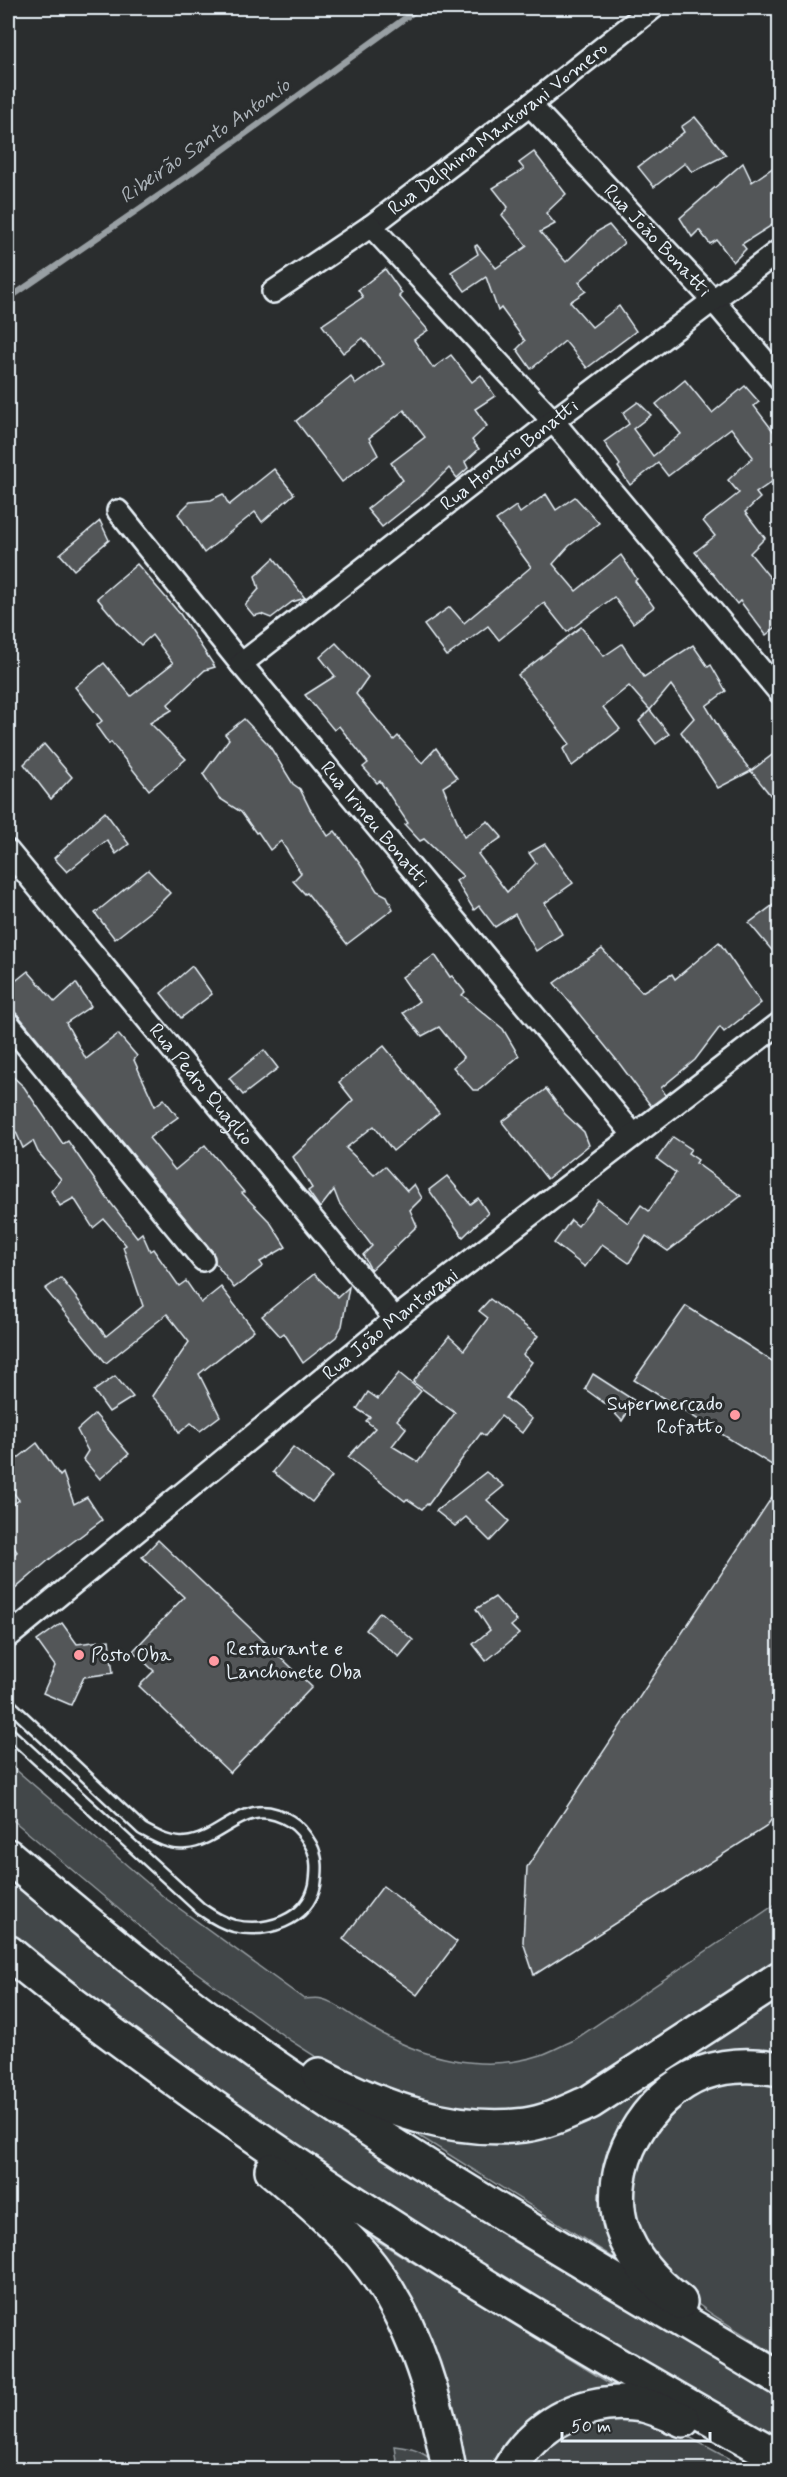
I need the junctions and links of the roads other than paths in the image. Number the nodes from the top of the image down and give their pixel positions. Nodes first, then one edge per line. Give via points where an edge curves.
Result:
1 (654, 8) edge
2 (530, 105) junction
3 (371, 225) junction
4 (780, 250) edge
5 (273, 292) dead end
6 (712, 299) junction
7 (780, 379) edge
8 (553, 421) junction
9 (118, 511) dead end
10 (241, 664) junction
11 (780, 693) edge
12 (8, 851) edge
13 (8, 1023) edge
14 (780, 1023) edge
15 (633, 1134) junction
16 (203, 1260) dead end
17 (395, 1319) junction
18 (8, 1637) edge
19 (8, 1703) edge
20 (8, 1732) edge
21 (8, 1856) edge
22 (8, 1952) edge
23 (780, 1978) edge
24 (46, 1984) junction
25 (167, 1985) junction
26 (780, 2069) edge
27 (780, 2378) edge
28 (776, 2455) edge
29 (449, 2469) edge
30 (509, 2469) edge

1 - 2 street, Rua Delphina Mantovani Vomero
2 - 3 street, Rua Delphina Mantovani Vomero
2 - 6 street, Rua João Bonatti
3 - 5 street, Rua Delphina Mantovani Vomero
3 - 8 street
4 - 6 street, Rua Honório Bonatti
6 - 7 street, Rua João Bonatti
6 - 8 street, Rua Honório Bonatti
8 - 10 street, Rua Honório Bonatti
8 - 11 street
9 - 10 street, Rua Irineu Bonatti
10 - 15 street, Rua Irineu Bonatti
12 - 17 street, Rua Pedro Quaglio
13 - 16 street
14 - 15 street, Rua João Mantovani
15 - 17 street, Rua João Mantovani
17 - 18 street, Rua João Mantovani
19 - 20 lane via 142,1829 163,1840 183,1844 203,1839 235,1818 252,1813 272,1814 291,1821 305,1834 314,1852 317,1871 313,1891 303,1908 288,1921 269,1927 234,1926 216,1918 201,1909
21 - 25 highway
22 - 24 highway
23 - 25 highway via 590,2102 526,2125 494,2126 430,2119 348,2090
24 - 28 highway via 219,2111 398,2232
24 - 29 highway via 297,2191 333,2222 363,2256 386,2290 419,2358 440,2424
25 - 27 highway via 271,2063 374,2132 566,2252
26 - 27 highway via 740,2066 704,2073 679,2085 640,2125 619,2177 617,2203 622,2229 651,2278
28 - 30 highway via 645,2406 616,2403 568,2413 546,2426

